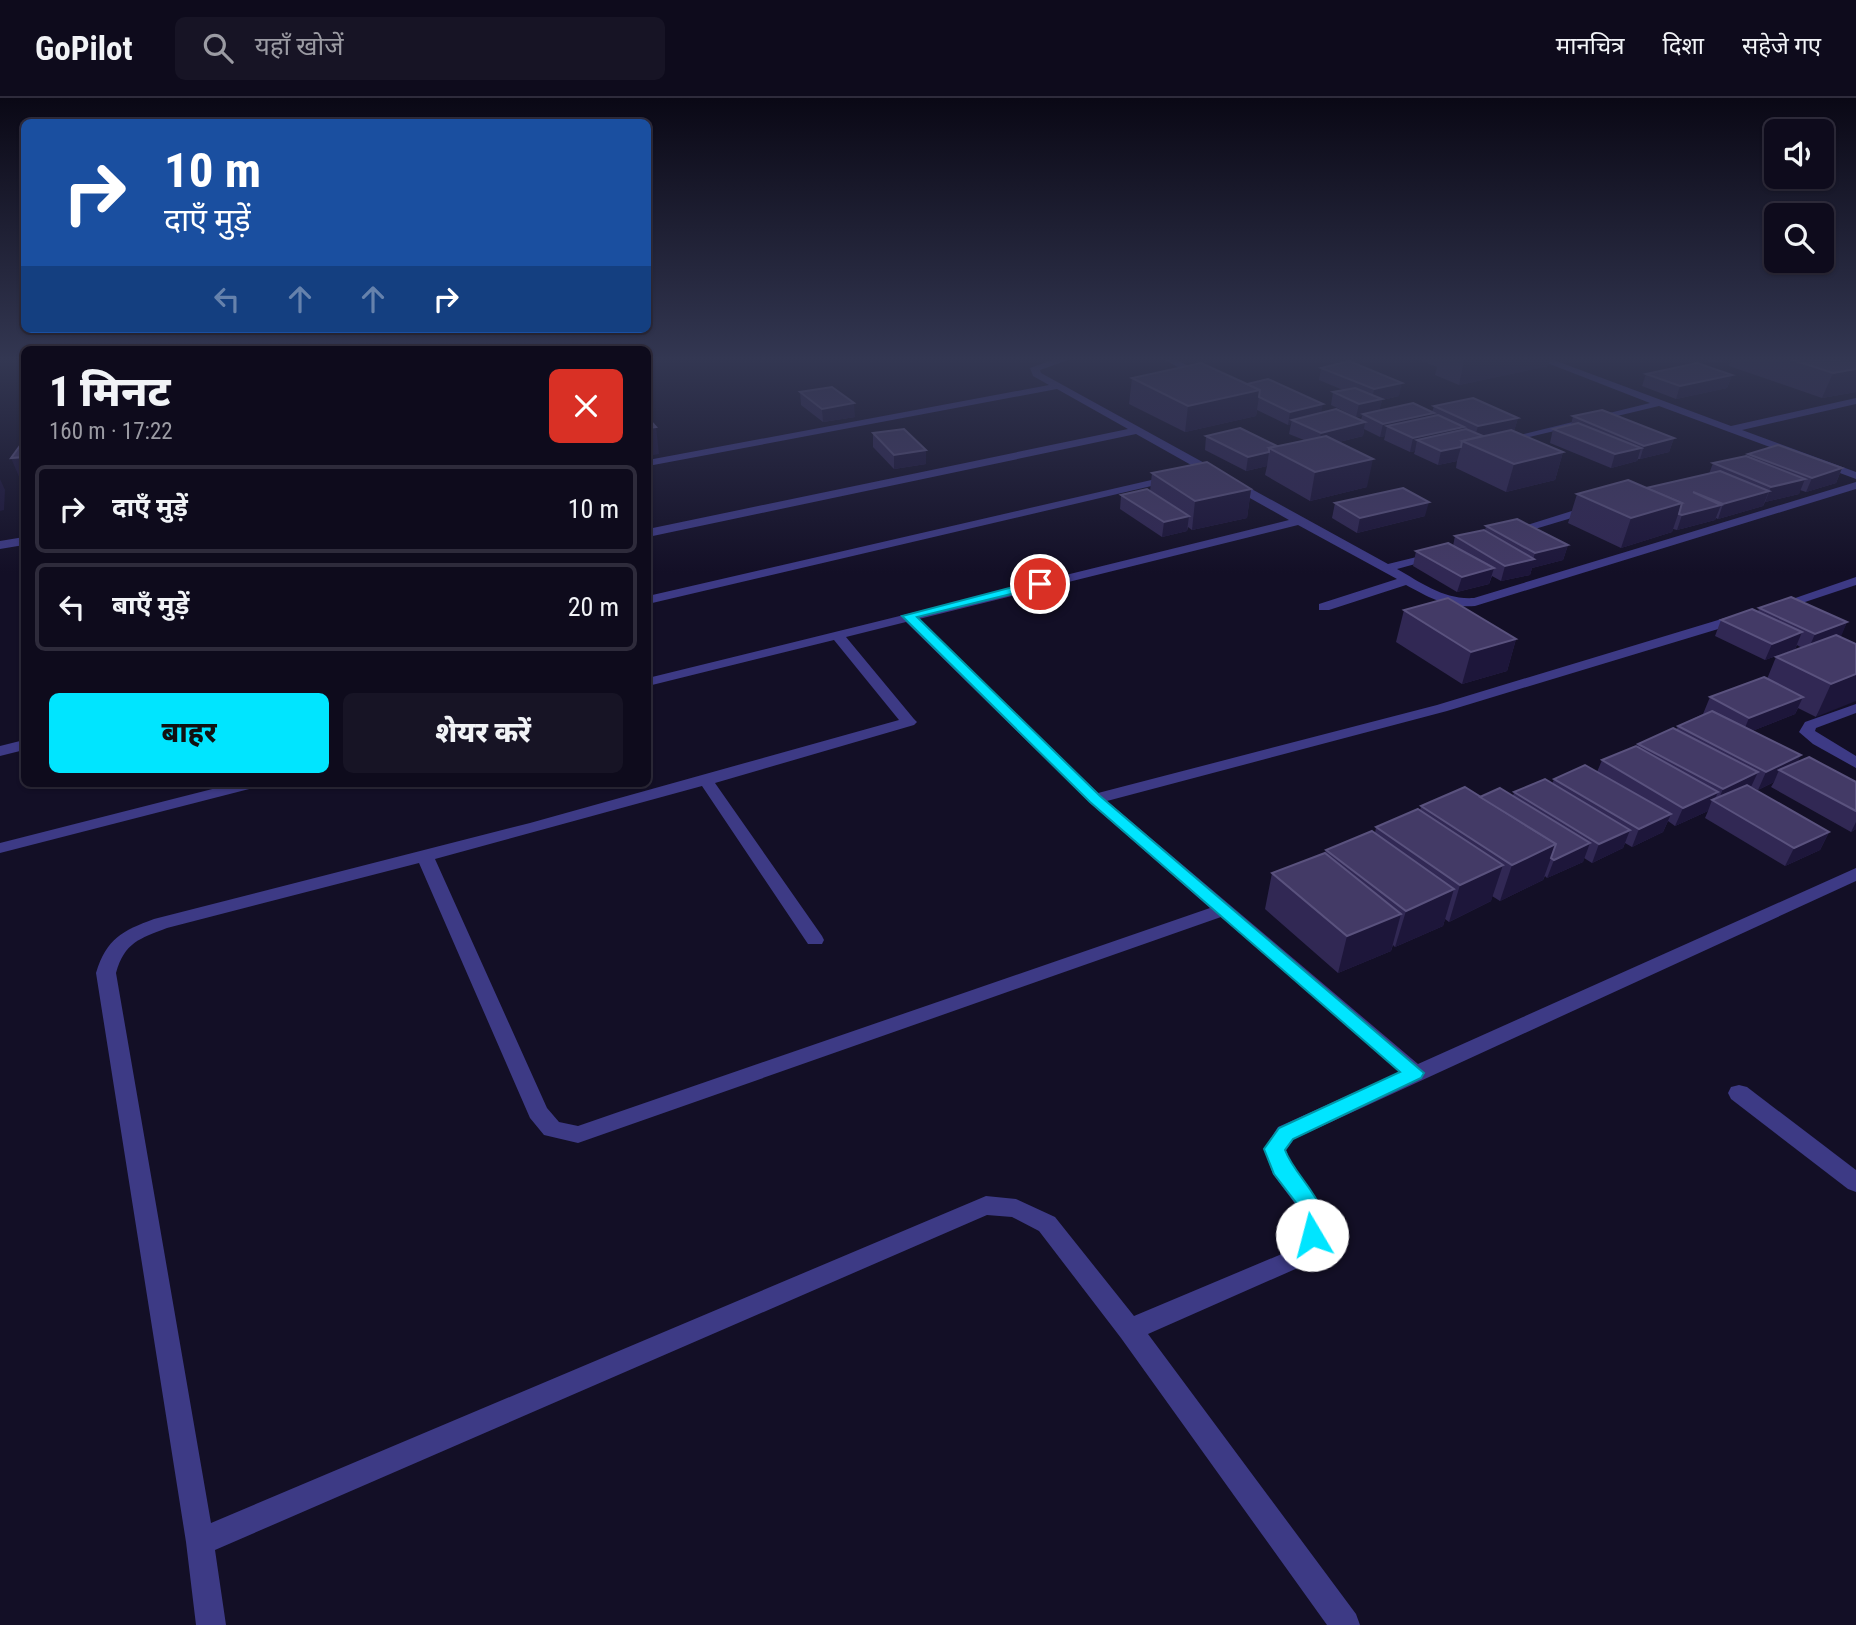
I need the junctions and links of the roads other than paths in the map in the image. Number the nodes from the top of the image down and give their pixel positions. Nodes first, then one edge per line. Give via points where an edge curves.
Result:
1 (823, 430) edge
2 (1138, 430) edge
3 (1139, 430) edge
4 (1552, 430) edge
5 (1734, 430) edge
6 (1493, 445) edge
7 (1790, 452) junction
8 (1763, 460) edge
9 (651, 462) edge
10 (1211, 470) junction
11 (1856, 476) edge
12 (1856, 485) edge
13 (1602, 506) edge
14 (1302, 520) junction
15 (651, 532) edge
16 (1495, 537) edge
17 (21, 542) edge
18 (0, 545) edge
19 (1455, 549) edge
20 (1388, 568) junction
21 (1408, 580) junction
22 (1856, 581) edge
23 (651, 599) edge
24 (1324, 607) dead end
25 (908, 616) junction
26 (835, 634) junction
27 (651, 681) edge
28 (1856, 708) edge
29 (21, 746) edge
30 (0, 751) edge
31 (1856, 763) edge
32 (706, 781) junction
33 (239, 787) edge
34 (1095, 799) junction
35 (0, 848) edge
36 (426, 858) junction
37 (1856, 874) edge
38 (1222, 910) junction
39 (816, 940) dead end
40 (1415, 1073) junction
41 (1739, 1093) dead end
42 (1856, 1183) edge
43 (1130, 1330) junction
44 (200, 1542) junction
45 (211, 1625) edge
46 (1345, 1625) edge

1 - 9 street
2 - 15 street
3 - 10 street
4 - 6 street
5 - 7 street
7 - 8 street
7 - 11 street
10 - 14 street
10 - 23 street
12 - 21 street via 1475,602 1443,600
13 - 16 street
14 - 20 street
14 - 25 street
17 - 18 street
19 - 20 street
20 - 21 street
21 - 24 street
22 - 34 street via 1442,708
25 - 26 street
25 - 34 street
26 - 27 street
26 - 32 street via 909,722
28 - 31 street via 1810,724 1807,732
29 - 30 street
32 - 36 street
32 - 39 street
33 - 35 street
34 - 38 street
36 - 38 street via 538,1112 552,1129 578,1135
36 - 44 street via 161,923 126,938 111,952 106,973
37 - 40 street
38 - 40 street
40 - 43 street via 1286,1133 1275,1149 1281,1168 1311,1207 1312,1235 1292,1259
41 - 42 street
43 - 44 street via 1047,1224 1016,1208 986,1205
43 - 46 street
44 - 45 street

